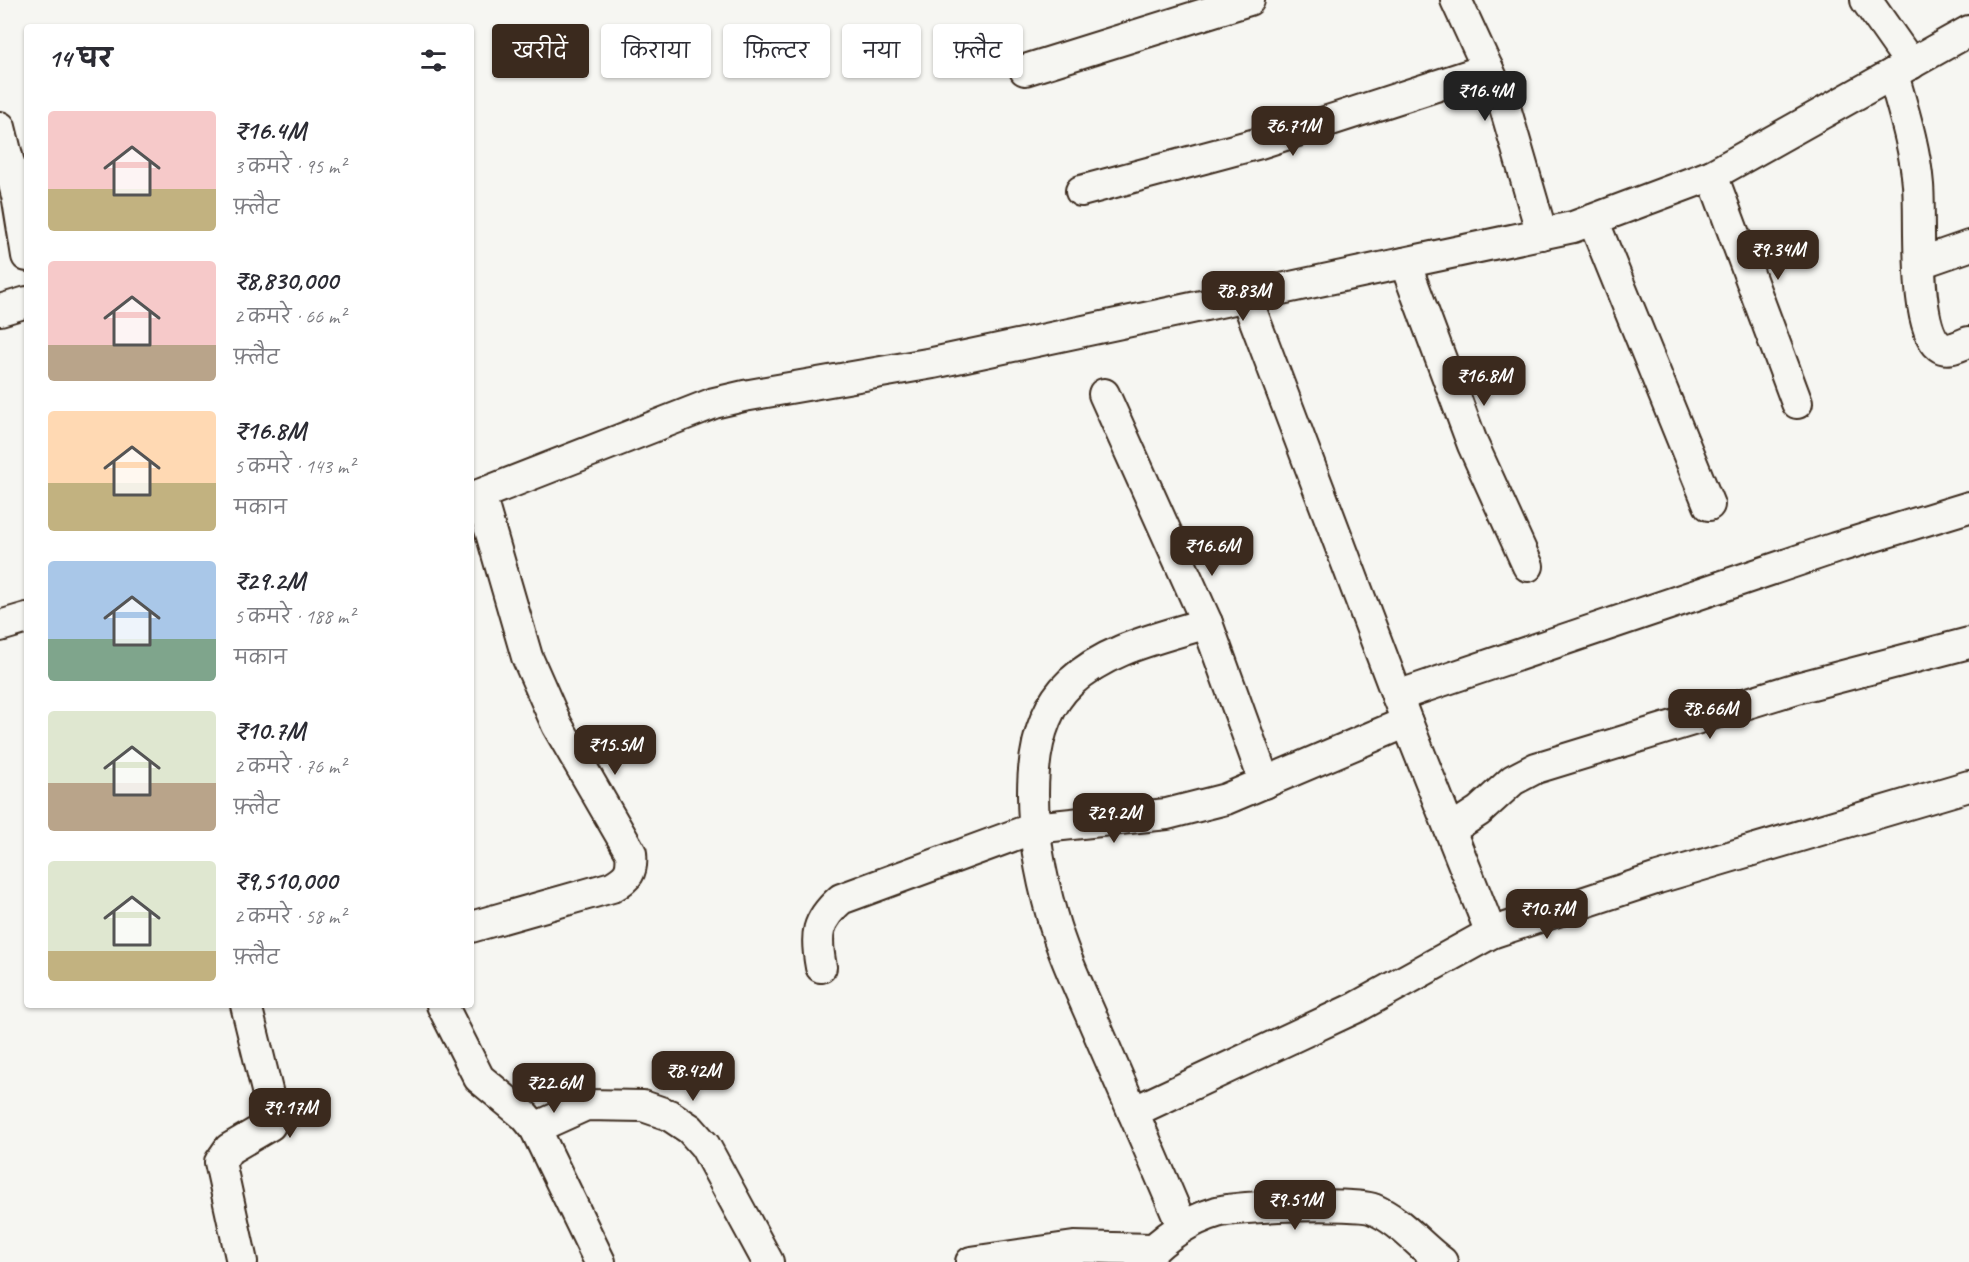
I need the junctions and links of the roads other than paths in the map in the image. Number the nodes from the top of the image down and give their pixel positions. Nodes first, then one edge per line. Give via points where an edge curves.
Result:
1 (1249, 0) edge
2 (1456, 0) edge
3 (1866, 0) edge
4 (1969, 32) edge
5 (1488, 69) junction
6 (1902, 69) junction
7 (1025, 70) dead end
8 (0, 127) edge
9 (1712, 175) junction
10 (1081, 191) dead end
11 (1593, 220) junction
12 (1542, 234) junction
13 (24, 237) edge
14 (1969, 246) edge
15 (1405, 263) junction
16 (1920, 263) junction
17 (1246, 297) junction
18 (24, 303) edge
19 (0, 310) edge
20 (1969, 342) edge
21 (1104, 394) dead end
22 (1797, 403) dead end
23 (476, 496) edge
24 (1709, 505) dead end
25 (1969, 507) edge
26 (1528, 566) dead end
27 (24, 619) edge
28 (1207, 623) junction
29 (0, 626) edge
30 (1969, 643) edge
31 (1402, 709) junction
32 (1265, 783) junction
33 (1969, 786) edge
34 (1034, 828) junction
35 (1450, 830) junction
36 (474, 926) edge
37 (1491, 933) junction
38 (821, 967) dead end
39 (247, 1008) edge
40 (444, 1008) edge
41 (1133, 1112) junction
42 (535, 1128) junction
43 (1182, 1226) junction
44 (1147, 1256) edge
45 (242, 1262) edge
46 (600, 1262) edge
47 (768, 1262) edge
48 (971, 1262) edge
49 (1442, 1262) edge

1 - 7 street
2 - 5 street
3 - 6 street
4 - 6 street
5 - 10 street via 1260,143
5 - 12 street via 1519,146
6 - 9 street
6 - 16 street via 1918,186
8 - 13 street
9 - 11 street
9 - 22 street
11 - 12 street
11 - 24 street
12 - 15 street
14 - 16 street
15 - 17 street
15 - 26 street via 1473,445
16 - 20 street via 1924,308 1933,339 1940,348 1950,350
17 - 23 street via 933,363 744,396
17 - 31 street
18 - 19 street
21 - 28 street
23 - 36 street via 527,657 557,725 632,853 633,867 627,879 612,887
25 - 31 street via 1835,548
27 - 29 street
28 - 32 street
28 - 34 street via 1099,659 1069,683 1046,716 1034,762
30 - 35 street via 1797,688 1536,768 1513,780 1479,811
31 - 32 street
31 - 35 street
32 - 34 street via 1226,800 1167,814
33 - 37 street via 1658,878
34 - 38 street via 842,899 825,913 819,927 816,943
34 - 41 street via 1052,916
35 - 37 street
37 - 41 street via 1357,1007
39 - 45 street via 273,1115 270,1125 229,1149 220,1162
40 - 42 street via 479,1078
41 - 43 street
42 - 46 street
42 - 47 street via 586,1105 643,1106 669,1115 690,1129 705,1146
43 - 44 street
43 - 49 street via 1219,1211 1338,1205 1372,1208 1402,1227
44 - 48 street via 1074,1247

